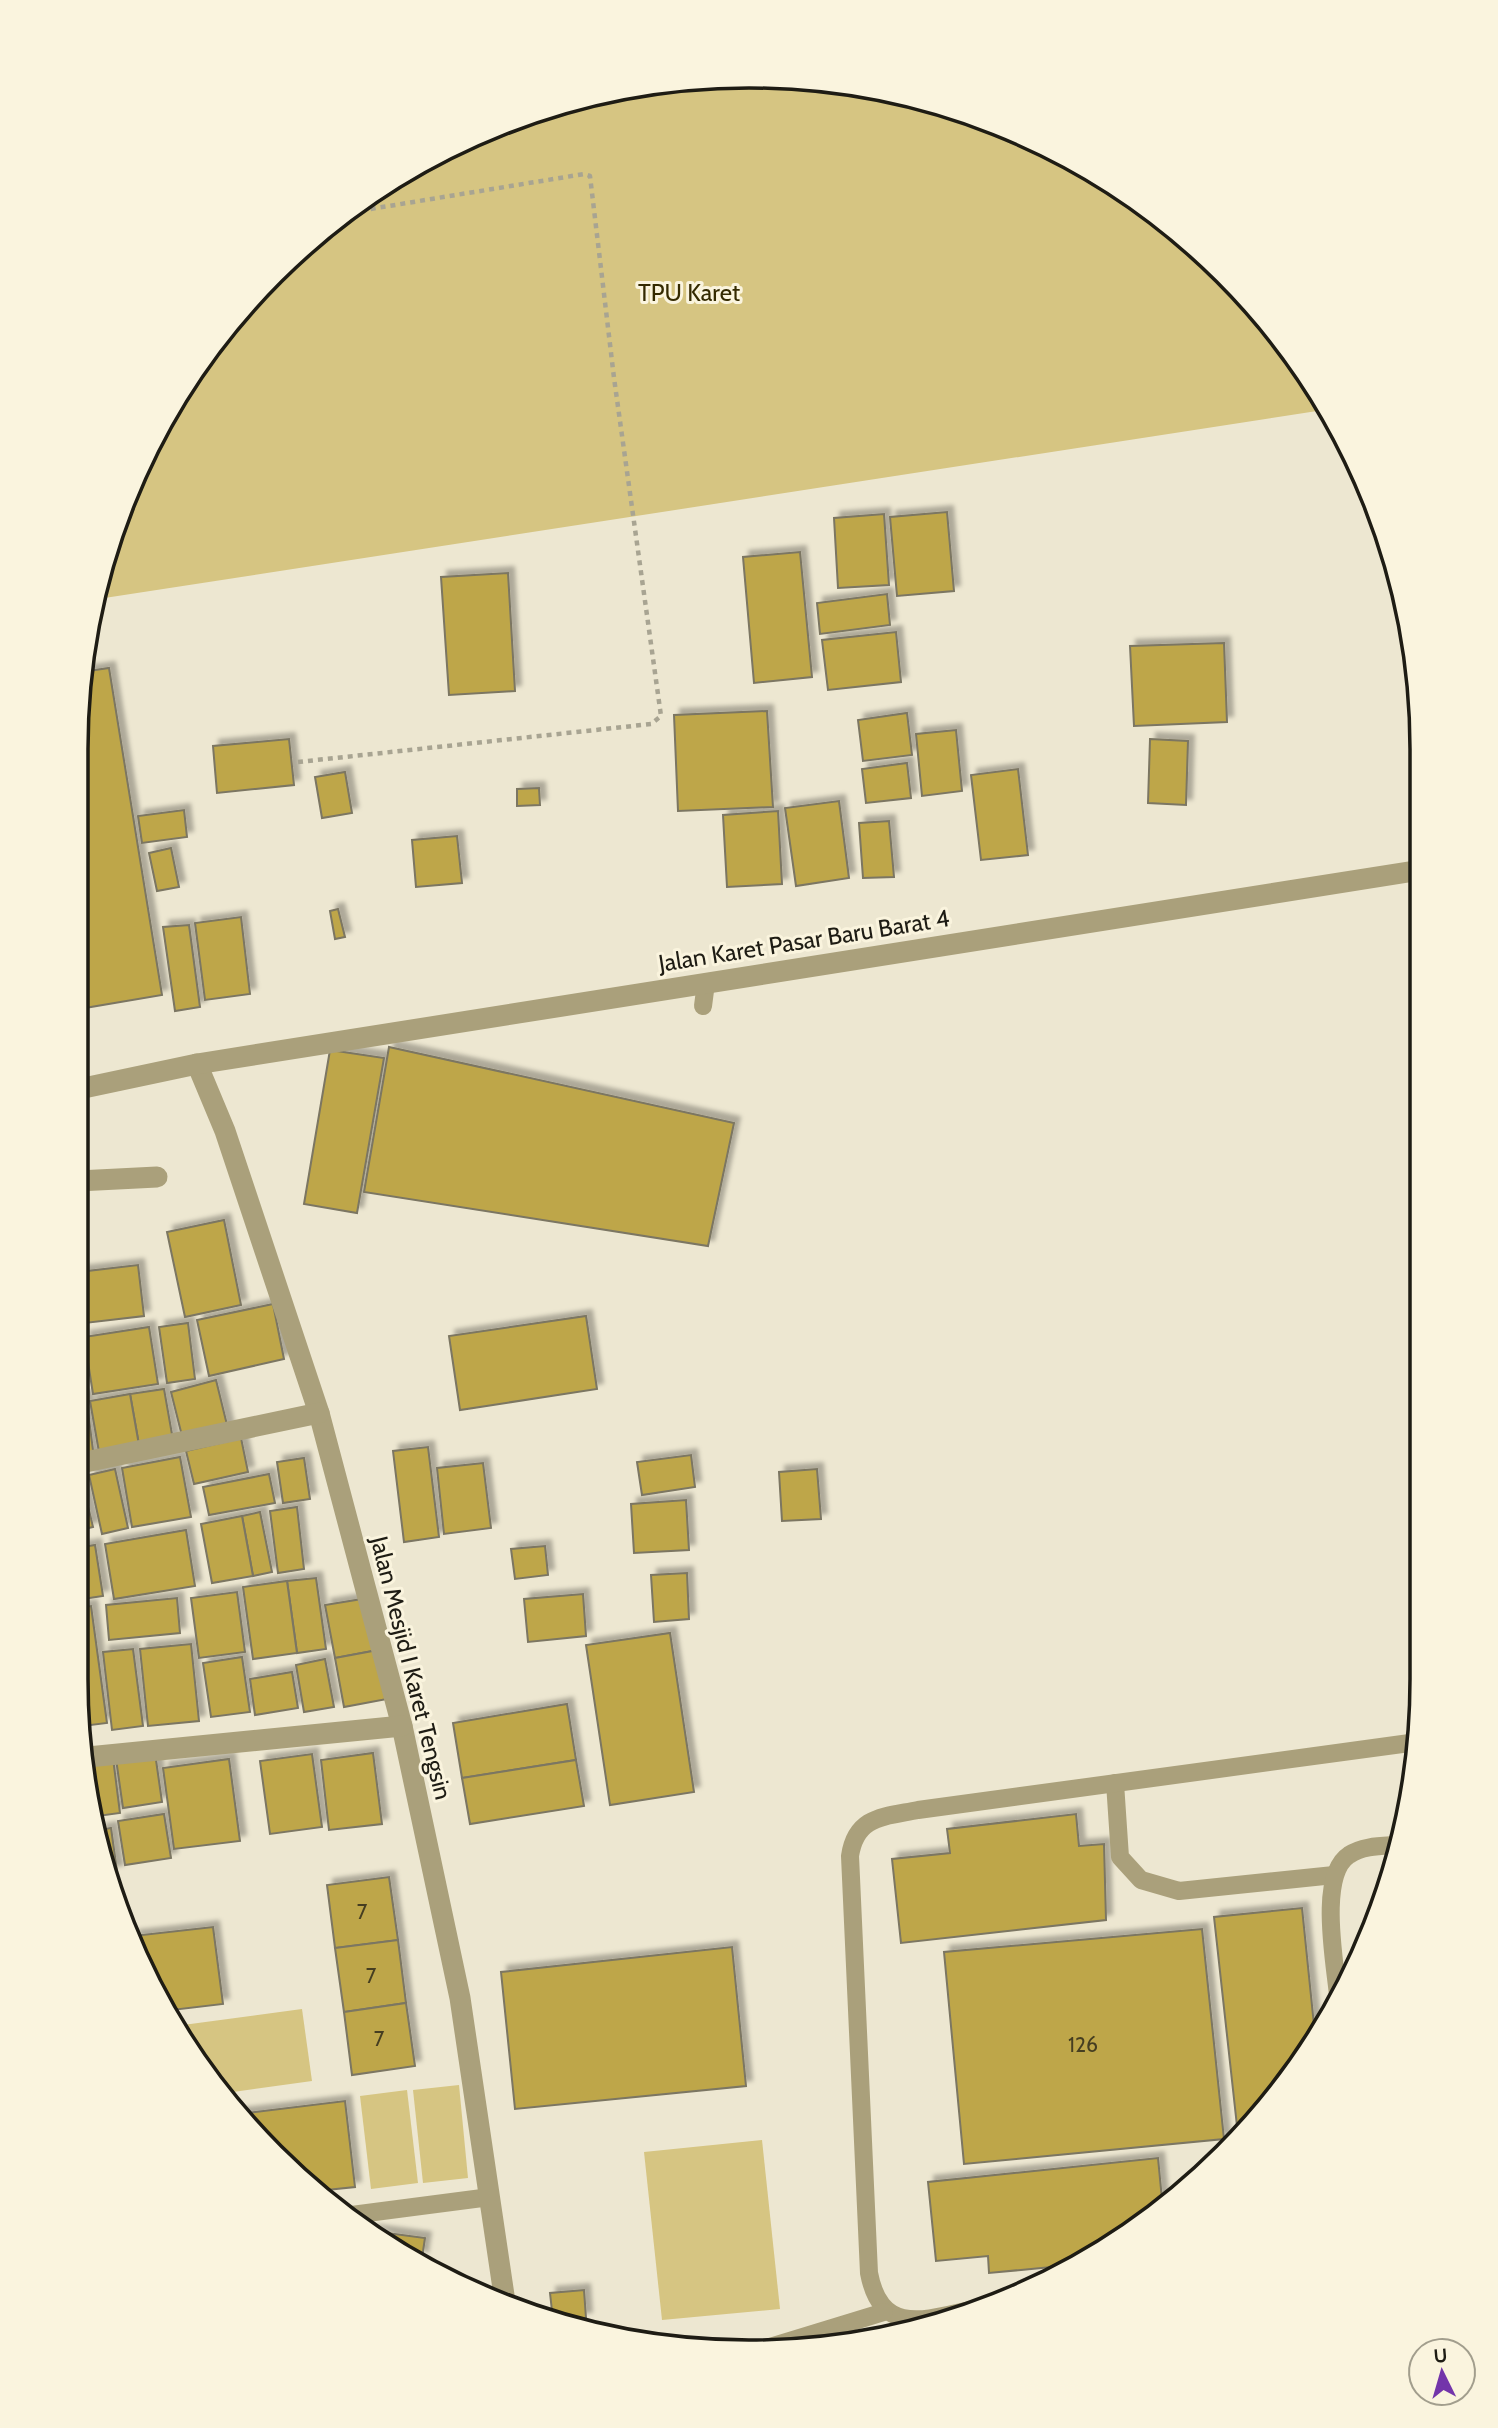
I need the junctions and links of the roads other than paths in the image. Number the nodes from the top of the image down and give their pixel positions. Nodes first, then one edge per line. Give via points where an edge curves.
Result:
1 (1410, 872) edge
2 (706, 983) junction
3 (703, 1006) dead end
4 (197, 1064) junction
5 (88, 1087) edge
6 (157, 1177) dead end
7 (88, 1180) edge
8 (319, 1413) junction
9 (88, 1461) edge
10 (402, 1726) junction
11 (1407, 1743) edge
12 (92, 1757) edge
13 (1115, 1783) junction
14 (1389, 1846) edge
15 (1334, 1875) junction
16 (1337, 1982) edge
17 (490, 2197) junction
18 (360, 2214) edge
19 (504, 2293) edge
20 (884, 2312) junction
21 (920, 2318) edge
22 (798, 2338) edge

1 - 2 street, Jalan Karet Pasar Baru Barat 4
2 - 3 lane
2 - 4 street, Jalan Karet Pasar Baru Barat 4
4 - 5 street, Jalan Karet Pasar Baru Barat 4
4 - 8 street, Jalan Mesjid I Karet Tengsin via 226,1131
6 - 7 street
8 - 9 street
8 - 10 street, Jalan Mesjid I Karet Tengsin
10 - 12 street
10 - 17 street, Jalan Mesjid I Karet Tengsin via 460,1998
11 - 13 lane
13 - 15 lane via 1120,1857 1141,1880 1179,1891
13 - 20 lane via 887,1816 865,1824 852,1839 869,2273 873,2295
14 - 15 lane via 1348,1855
15 - 16 lane via 1331,1925
17 - 18 lane
17 - 19 street, Jalan Mesjid I Karet Tengsin
20 - 21 lane via 908,2320
20 - 22 lane

